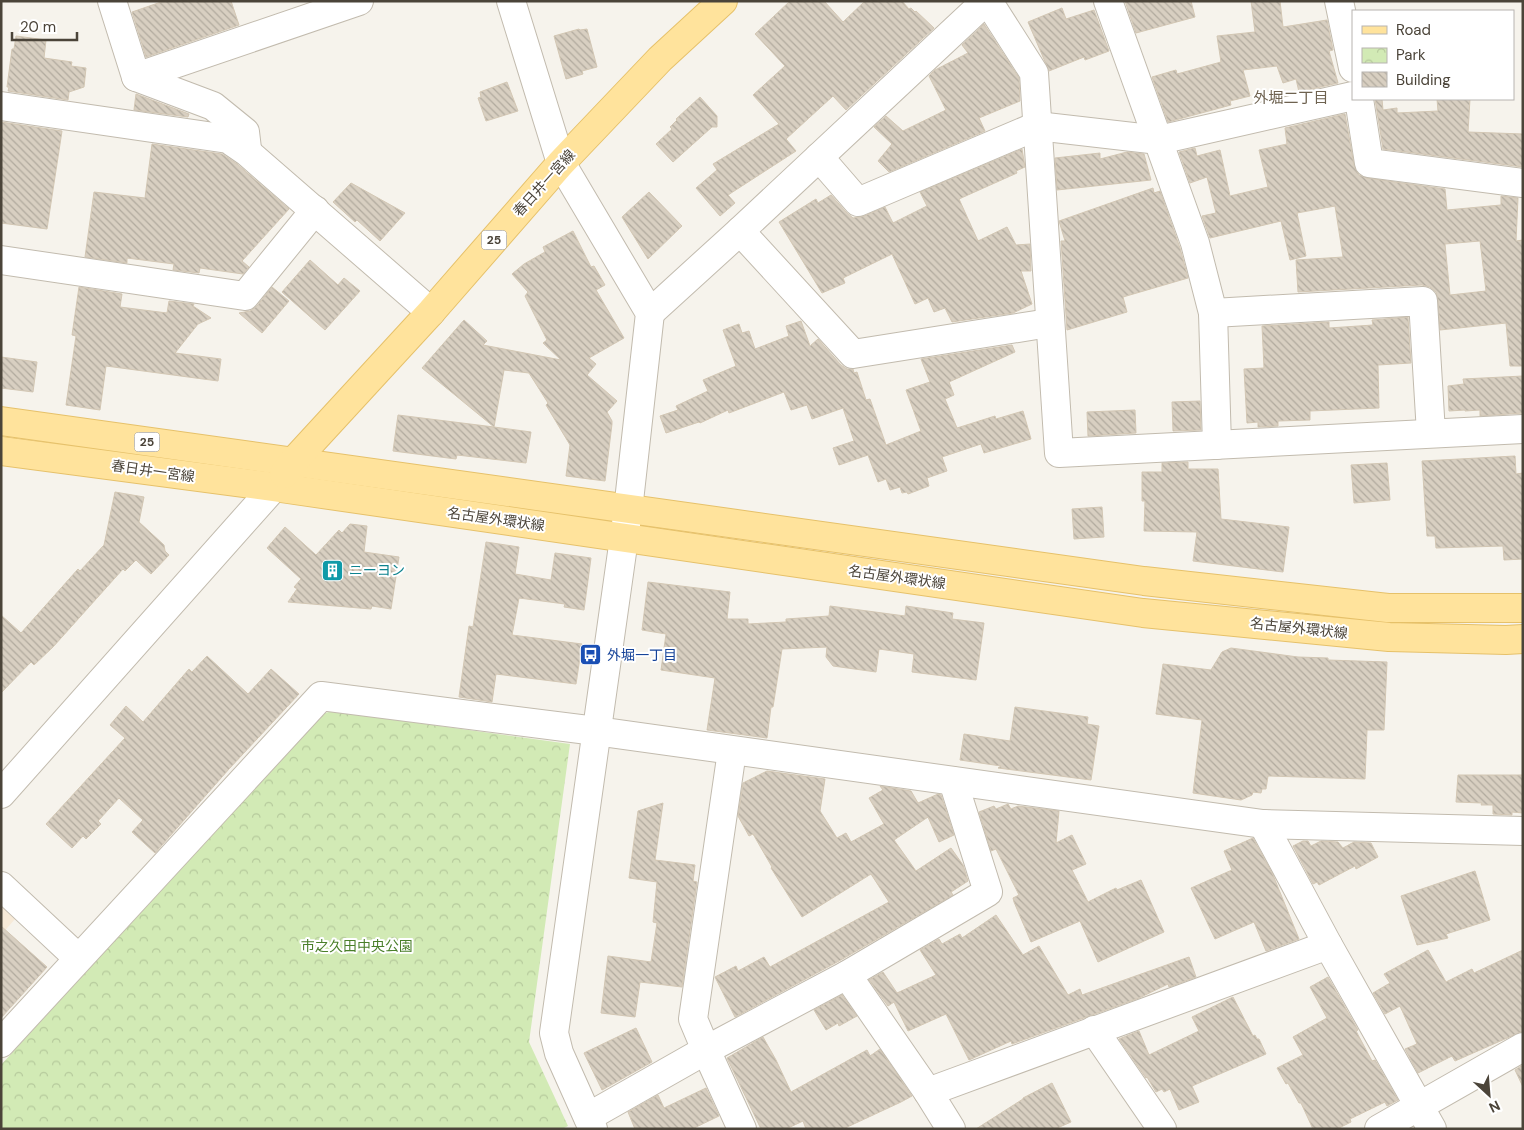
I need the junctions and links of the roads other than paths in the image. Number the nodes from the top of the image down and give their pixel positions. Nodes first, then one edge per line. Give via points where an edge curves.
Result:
1 (112, 1) edge
2 (359, 1) edge
3 (511, 1) edge
4 (723, 1) edge
5 (987, 1) edge
6 (1108, 1) edge
7 (1339, 1) edge
8 (1352, 63) edge
9 (136, 76) junction
10 (1352, 96) edge
11 (1359, 100) edge
12 (1, 106) edge
13 (1036, 126) junction
14 (1159, 140) junction
15 (247, 152) junction
16 (818, 157) junction
17 (561, 163) junction
18 (1523, 183) edge
19 (315, 210) junction
20 (740, 231) junction
21 (1, 260) edge
22 (431, 312) junction
23 (650, 312) junction
24 (1213, 312) junction
25 (1049, 322) junction
26 (1, 421) edge
27 (1523, 429) edge
28 (1431, 434) junction
29 (1217, 445) junction
30 (1, 450) edge
31 (293, 462) junction
32 (274, 487) junction
33 (628, 510) junction
34 (623, 537) junction
35 (1523, 608) edge
36 (1523, 639) edge
37 (596, 731) junction
38 (732, 751) junction
39 (953, 781) junction
40 (1, 794) edge
41 (1263, 824) junction
42 (1523, 831) edge
43 (1, 886) edge
44 (1328, 945) junction
45 (78, 958) junction
46 (847, 975) junction
47 (1094, 1030) junction
48 (1, 1043) edge
49 (1523, 1047) edge
50 (706, 1050) junction
51 (928, 1092) junction
52 (1426, 1117) edge
53 (591, 1123) edge
54 (742, 1129) edge
55 (951, 1129) edge
56 (1162, 1129) edge
57 (1379, 1129) edge

1 - 9 street
2 - 9 street
3 - 17 street
4 - 17 main road, 春日井一宮線 / 25 via 660,59
5 - 13 street via 1034,73
5 - 16 street
6 - 14 street
7 - 8 street
9 - 15 street via 213,106 245,132
10 - 14 street
11 - 18 street via 1368,163
12 - 15 street via 228,139
13 - 14 street
13 - 16 street via 858,202
13 - 25 street
14 - 24 street via 1195,243
15 - 19 street
16 - 20 street
17 - 22 main road, 春日井一宮線 / 25
17 - 23 street
19 - 21 street via 246,296
19 - 22 street
20 - 23 street
20 - 25 street via 853,354
22 - 31 main road, 春日井一宮線 / 25
23 - 33 street
24 - 28 street via 1424,301
24 - 29 street
25 - 29 street via 1058,452
26 - 31 main road, 春日井一宮線 / 25
27 - 28 street
28 - 29 street
30 - 32 main road, 春日井一宮線 / 25
31 - 32 main road, 春日井一宮線 / 25
31 - 33 main road, 名古屋外環状線
32 - 34 main road, 名古屋外環状線
32 - 40 street
33 - 34 street
33 - 35 main road, 名古屋外環状線 via 1144,582 1388,608
34 - 36 main road, 名古屋外環状線 via 1142,613 1389,637
34 - 37 street
37 - 38 street
37 - 45 street via 321,696
37 - 53 street via 554,1033 559,1053
38 - 39 street
38 - 50 street via 693,1019
39 - 41 street
39 - 46 street via 988,892
41 - 42 street
41 - 44 street
43 - 45 street
44 - 47 street
44 - 52 street
45 - 48 street
46 - 50 street
46 - 51 street
47 - 51 street
47 - 56 street
49 - 52 street
50 - 53 street
50 - 54 street
51 - 55 street
52 - 57 street

